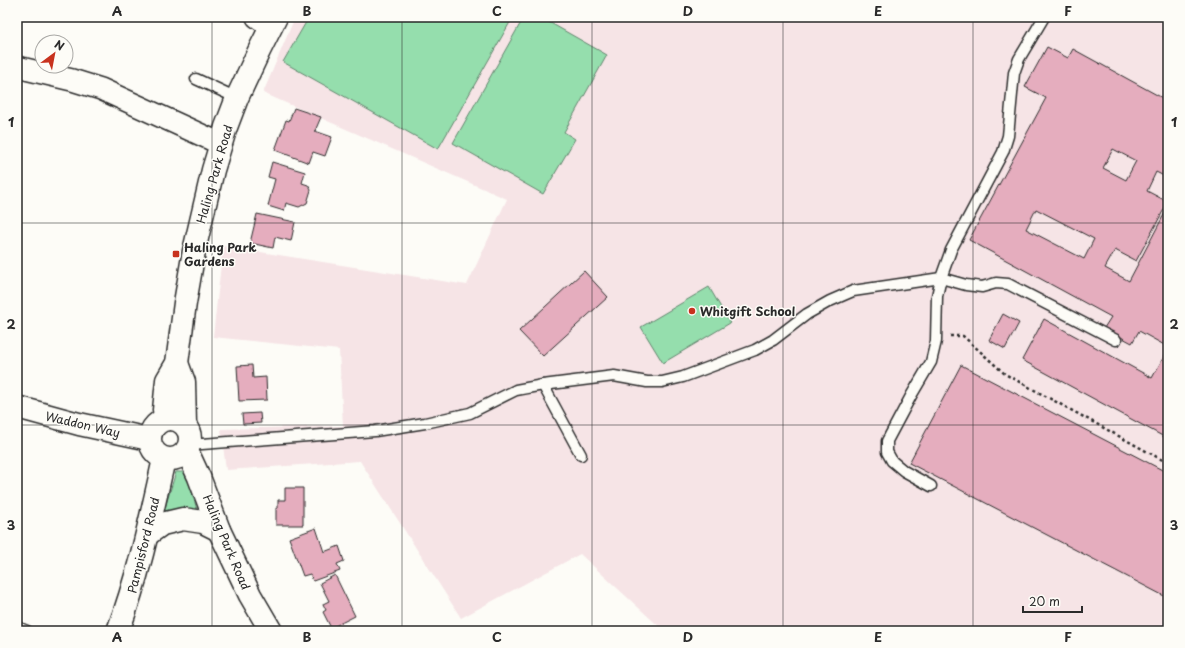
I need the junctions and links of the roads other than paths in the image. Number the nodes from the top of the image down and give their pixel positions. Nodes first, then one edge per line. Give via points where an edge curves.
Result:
1 (1044, 17) edge
2 (268, 20) edge
3 (18, 72) edge
4 (196, 79) dead end
5 (237, 98) junction
6 (221, 144) junction
7 (941, 278) junction
8 (1116, 340) dead end
9 (543, 385) junction
10 (17, 407) edge
11 (183, 435) junction
12 (149, 439) junction
13 (581, 455) dead end
14 (164, 459) junction
15 (931, 486) dead end
16 (219, 530) junction
17 (148, 534) junction
18 (17, 628) edge
19 (27, 631) edge
20 (118, 631) edge
21 (271, 631) edge

1 - 7 lane via 1019,59 1014,73 1008,136 1003,152 951,250
2 - 5 street, Haling Park Road
3 - 6 street via 72,80 101,89
4 - 5 lane
5 - 6 street, Haling Park Road
6 - 11 street, Haling Park Road via 194,251 184,303 177,363 167,380 164,410
7 - 8 lane via 966,286 1008,284
7 - 9 lane via 852,291 807,314 773,340 755,350 662,382 614,376
7 - 15 lane via 931,362 887,441 887,452 892,461
9 - 11 lane via 516,390 470,413 376,431
9 - 13 lane
10 - 12 street, Waddon Way
11 - 12 street via 160,421 152,428
11 - 14 street via 181,456
11 - 16 street, Haling Park Road
12 - 14 street via 153,451
14 - 17 street, Pampisford Road
16 - 17 street via 203,522 183,519 162,524
16 - 21 street, Haling Park Road via 250,595
17 - 20 street, Pampisford Road
18 - 19 lane

